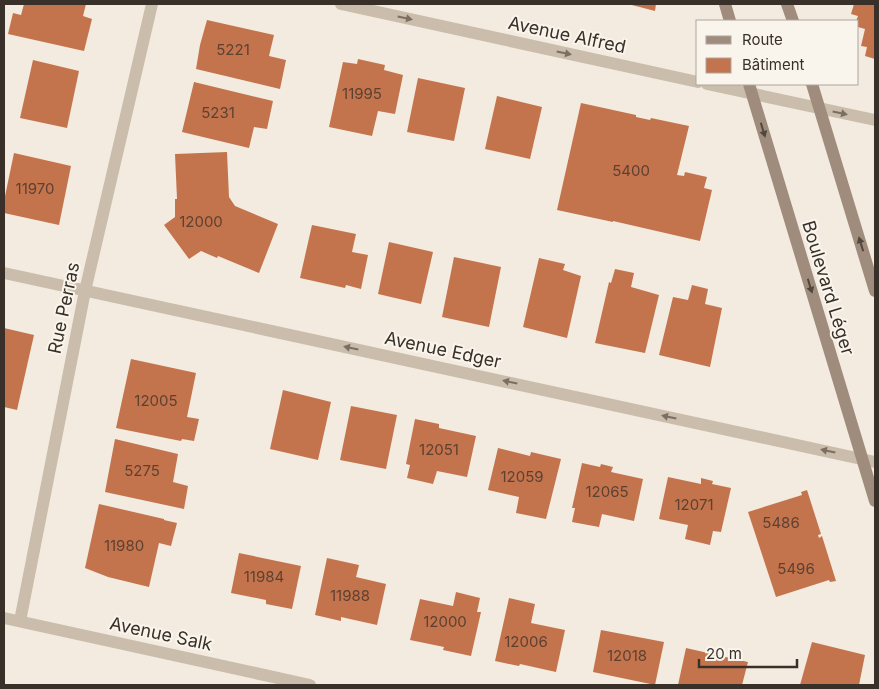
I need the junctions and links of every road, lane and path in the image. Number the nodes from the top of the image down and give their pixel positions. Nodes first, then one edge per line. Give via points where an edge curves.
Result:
1 (152, 4) edge
2 (341, 4) edge
3 (725, 4) edge
4 (788, 4) edge
5 (730, 20) edge
6 (793, 20) edge
7 (696, 82) edge
8 (718, 85) edge
9 (812, 85) edge
10 (751, 88) edge
11 (819, 109) junction
12 (875, 120) edge
13 (4, 273) edge
14 (85, 291) junction
15 (875, 291) edge
16 (861, 458) junction
17 (875, 462) edge
18 (875, 501) edge
19 (4, 618) edge
20 (20, 621) junction
21 (310, 685) edge

1 - 14 street, Rue Perras
2 -> 7 street, Avenue Alfred
3 - 5 main road
4 - 6 main road
8 - 10 street
9 - 11 main road
10 - 11 street
10 -> 16 main road, Boulevard Léger
11 -> 12 street
15 -> 11 main road
13 - 14 street, Avenue Edger
16 -> 14 street, Avenue Edger
14 - 20 street, Rue Perras
16 - 17 street, Avenue Edger
16 - 18 main road, Boulevard Léger
19 - 20 street, Avenue Salk
20 - 21 street, Avenue Salk

